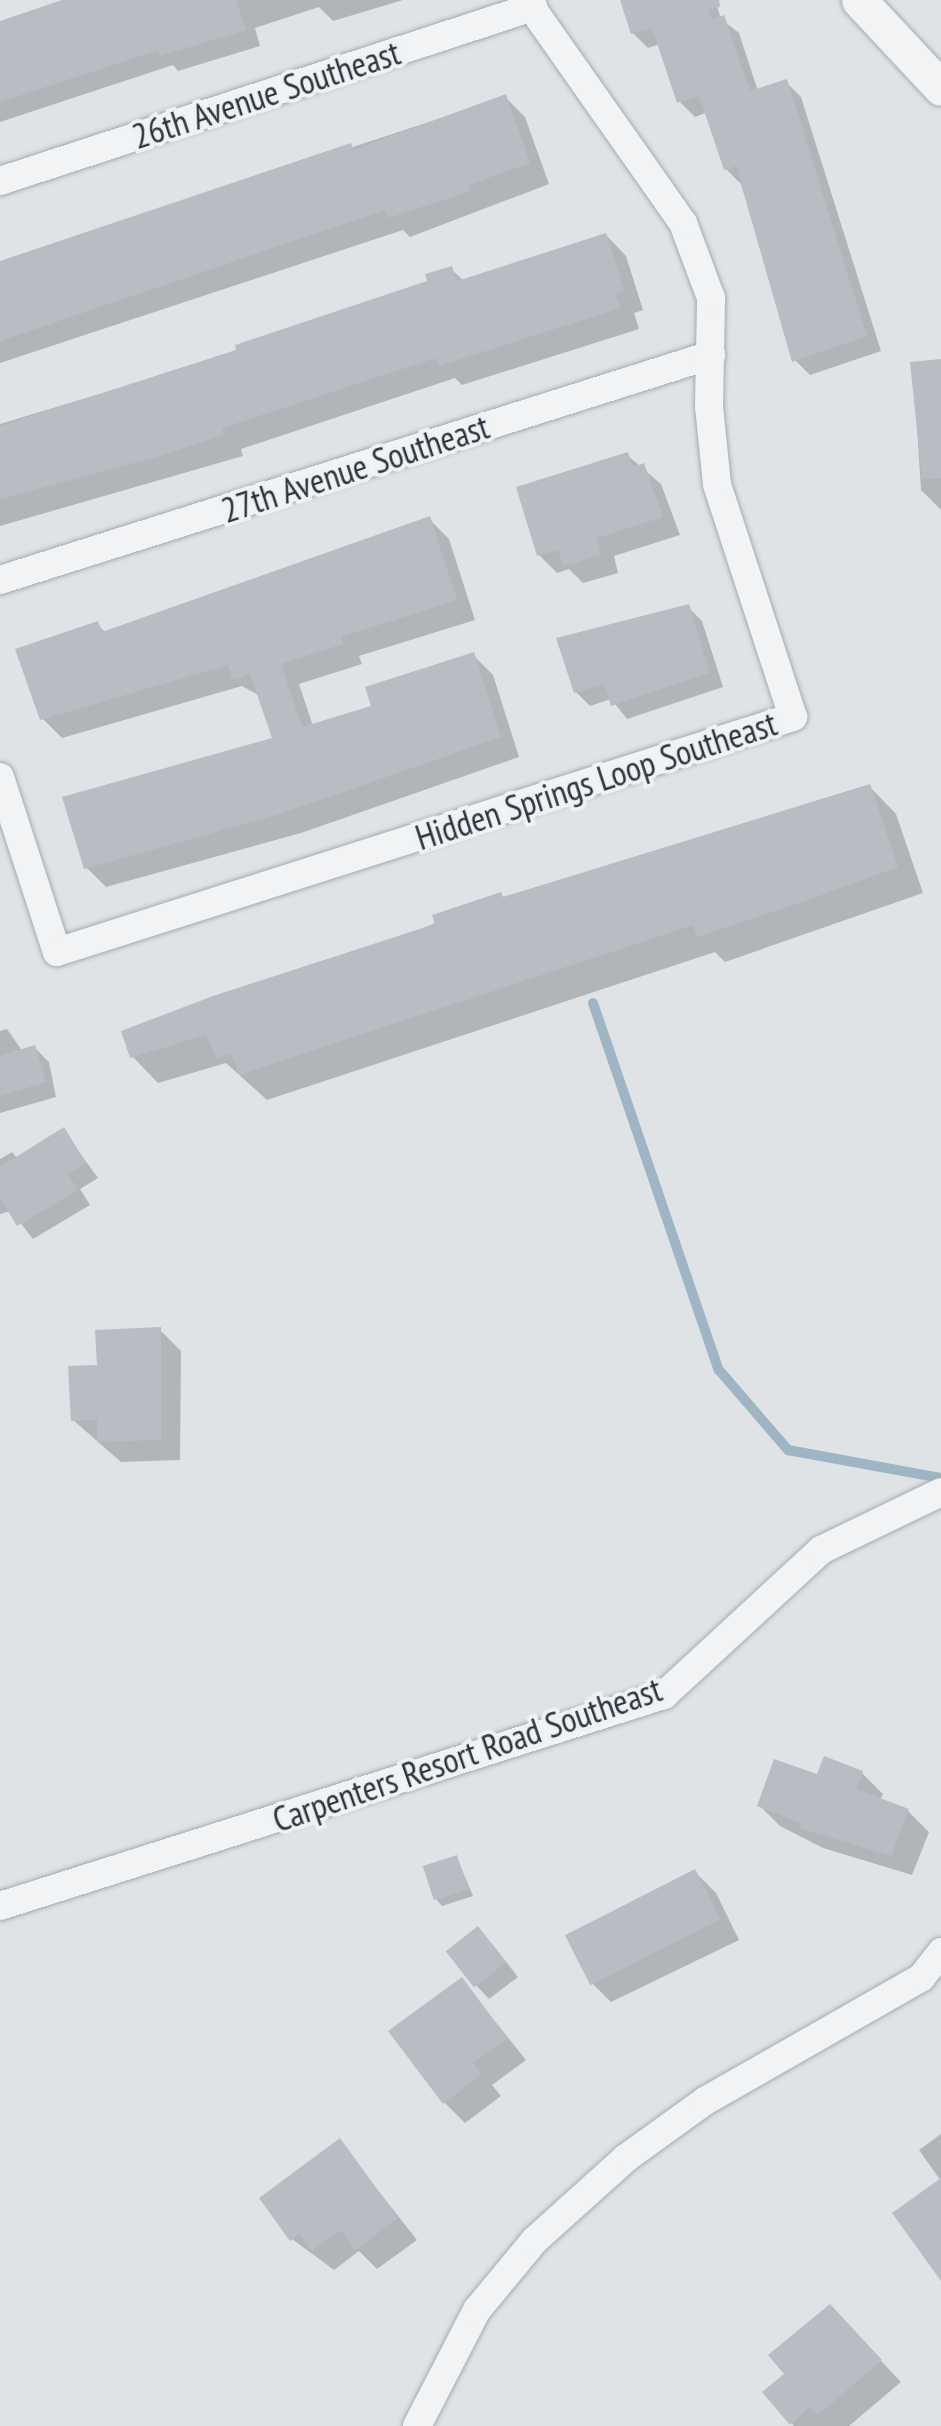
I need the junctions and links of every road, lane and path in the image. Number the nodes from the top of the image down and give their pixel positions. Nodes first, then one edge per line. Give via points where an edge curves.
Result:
1 (859, 0) edge
2 (530, 3) edge
3 (941, 88) edge
4 (0, 181) edge
5 (710, 355) junction
6 (0, 580) edge
7 (0, 777) edge
8 (941, 1492) edge
9 (0, 1906) edge
10 (941, 1952) edge
11 (418, 2426) edge

1 - 3 street
2 - 4 street, 26th Avenue Southeast
2 - 5 street, Hidden Springs Loop Southeast via 683,223 711,298
5 - 6 street, 27th Avenue Southeast
5 - 7 street, Hidden Springs Loop Southeast via 717,484 792,717 57,952
8 - 9 street, Carpenters Resort Road Southeast via 821,1550 664,1695
10 - 11 street via 921,1978 814,2035 626,2158 536,2240 476,2310

